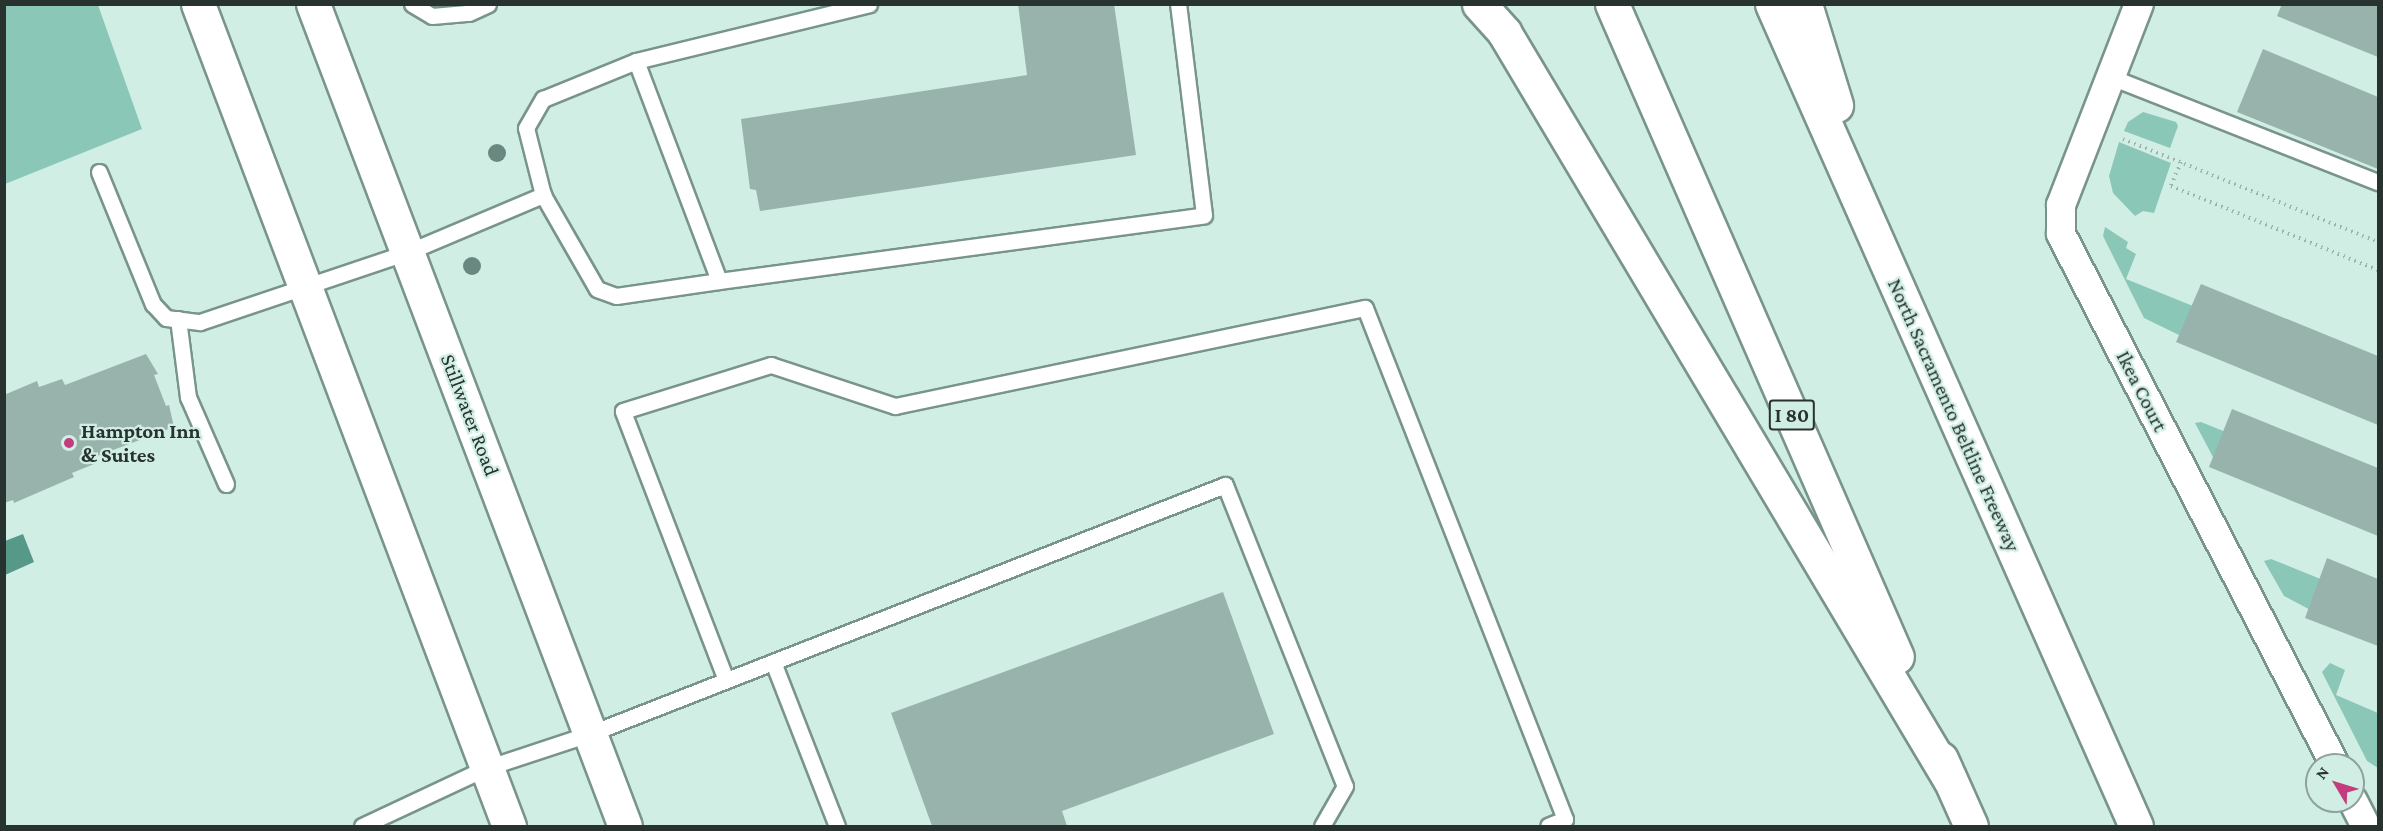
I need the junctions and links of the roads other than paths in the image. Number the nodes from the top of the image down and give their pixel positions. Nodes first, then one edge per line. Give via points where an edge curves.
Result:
1 (198, 4) edge
2 (312, 4) edge
3 (412, 4) edge
4 (488, 4) edge
5 (869, 4) edge
6 (1178, 4) edge
7 (1479, 4) edge
8 (1612, 4) edge
9 (1772, 4) edge
10 (1804, 4) edge
11 (2139, 4) edge
12 (636, 60) junction
13 (2111, 77) junction
14 (99, 172) dead end
15 (2379, 182) edge
16 (543, 195) junction
17 (408, 252) junction
18 (1884, 259) junction
19 (719, 281) junction
20 (304, 289) junction
21 (178, 319) junction
22 (226, 484) dead end
23 (773, 662) junction
24 (726, 680) junction
25 (590, 734) junction
26 (2329, 753) edge
27 (486, 768) junction
28 (1950, 780) junction
29 (362, 826) edge
30 (509, 826) edge
31 (624, 826) edge
32 (837, 826) edge
33 (1322, 826) edge
34 (1548, 826) edge
35 (1971, 826) edge
36 (2136, 826) edge

1 - 20 main road
2 - 17 main road, Stillwater Road
3 - 4 lane via 432,16 469,13
5 - 12 lane
6 - 19 lane via 1204,215
7 - 28 main road via 1504,32
8 - 28 main road, I 80
9 - 18 main road, North Sacramento Beltline Freeway
10 - 18 main road
11 - 13 street, Ikea Court
12 - 16 lane via 543,99 526,128
12 - 19 lane
13 - 15 lane
13 - 26 street, Ikea Court via 2061,205 2061,234
14 - 21 lane via 153,303 166,318
16 - 17 lane
16 - 19 lane via 597,289 616,296
17 - 20 lane
17 - 25 main road, Stillwater Road
18 - 36 main road, North Sacramento Beltline Freeway
20 - 21 lane via 200,322
20 - 27 main road
21 - 22 lane via 188,397
23 - 24 lane
23 - 32 lane
23 - 33 lane via 1225,485 1346,786
24 - 25 lane
24 - 34 lane via 623,411 771,364 895,406 1365,308 1565,819
25 - 27 lane
25 - 31 main road, Stillwater Road
27 - 29 lane
27 - 30 main road
28 - 35 main road, I 80

